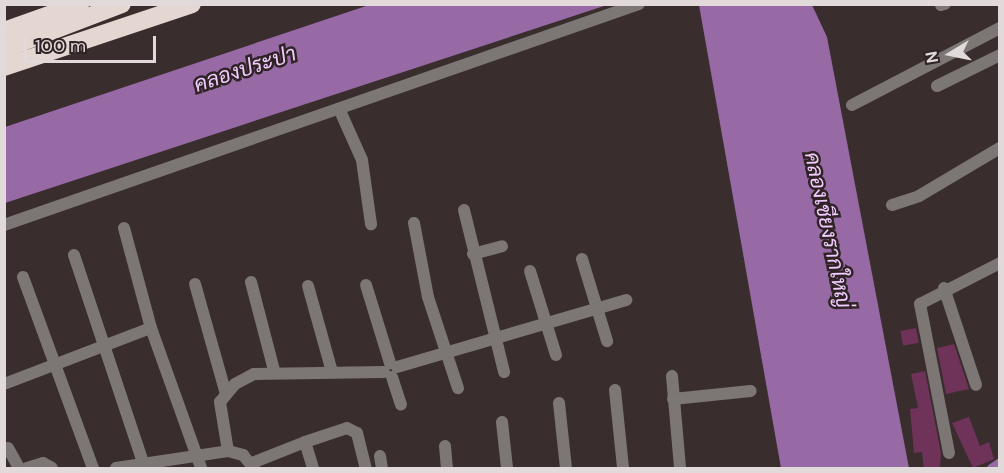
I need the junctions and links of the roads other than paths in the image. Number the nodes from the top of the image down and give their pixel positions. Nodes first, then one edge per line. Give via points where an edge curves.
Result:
1 (80, 4) edge
2 (122, 4) edge
3 (192, 4) edge
4 (639, 4) edge
5 (999, 28) edge
6 (4, 31) edge
7 (4, 49) edge
8 (42, 54) junction
9 (999, 55) edge
10 (4, 66) edge
11 (4, 72) edge
12 (937, 86) dead end
13 (852, 105) dead end
14 (340, 113) junction
15 (999, 148) edge
16 (892, 205) dead end
17 (464, 210) dead end
18 (414, 223) dead end
19 (371, 224) dead end
20 (4, 225) edge
21 (124, 228) dead end
22 (502, 246) dead end
23 (473, 254) junction
24 (74, 255) dead end
25 (582, 259) dead end
26 (999, 263) edge
27 (530, 271) dead end
28 (23, 277) dead end
29 (251, 282) dead end
30 (195, 284) dead end
31 (366, 285) dead end
32 (308, 286) dead end
33 (944, 288) junction
34 (626, 300) dead end
35 (595, 308) junction
36 (546, 322) junction
37 (151, 328) junction
38 (494, 337) junction
39 (607, 341) dead end
40 (100, 345) junction
41 (445, 355) junction
42 (556, 355) dead end
43 (51, 364) junction
44 (274, 370) junction
45 (391, 370) junction
46 (332, 372) junction
47 (504, 372) dead end
48 (672, 376) dead end
49 (4, 384) edge
50 (976, 385) dead end
51 (458, 388) dead end
52 (615, 390) dead end
53 (751, 391) dead end
54 (226, 394) junction
55 (673, 399) junction
56 (559, 402) dead end
57 (401, 405) dead end
58 (502, 422) dead end
59 (305, 442) junction
60 (445, 446) dead end
61 (8, 448) dead end
62 (228, 451) junction
63 (950, 453) dead end
64 (199, 464) edge
65 (144, 466) edge
66 (253, 466) edge
67 (20, 468) edge
68 (27, 468) edge
69 (52, 468) edge
70 (93, 468) edge
71 (116, 468) edge
72 (313, 468) edge
73 (366, 468) edge
74 (447, 468) edge
75 (507, 468) edge
76 (566, 468) edge
77 (623, 468) edge
78 (680, 468) edge

1 - 6 highway
2 - 7 highway
3 - 8 highway
4 - 14 street
5 - 13 street
8 - 10 highway
8 - 11 highway
9 - 12 street
14 - 19 street via 362,160
14 - 20 street
15 - 16 street via 919,196
17 - 23 street
18 - 41 street
21 - 37 street
22 - 23 street
23 - 38 street
24 - 40 street
25 - 35 street
26 - 33 street
27 - 36 street
28 - 43 street
29 - 44 street
30 - 54 street
31 - 45 street
32 - 46 street
33 - 50 street
33 - 63 street via 920,304
34 - 35 street
35 - 36 street
35 - 39 street
36 - 38 street
36 - 42 street
37 - 40 street
37 - 64 street
38 - 41 street
38 - 47 street
40 - 43 street
40 - 65 street
41 - 45 street
41 - 51 street
43 - 49 street
43 - 70 street
44 - 46 street
44 - 54 street via 246,377
45 - 46 street
45 - 57 street
48 - 55 street
52 - 77 street
53 - 55 street
54 - 62 street via 218,413
55 - 78 street
56 - 76 street
58 - 75 street
59 - 66 street
59 - 72 street
59 - 73 street via 353,429
60 - 74 street
61 - 67 street
62 - 64 street
62 - 66 street
64 - 65 street
65 - 71 street
68 - 69 street via 43,463

